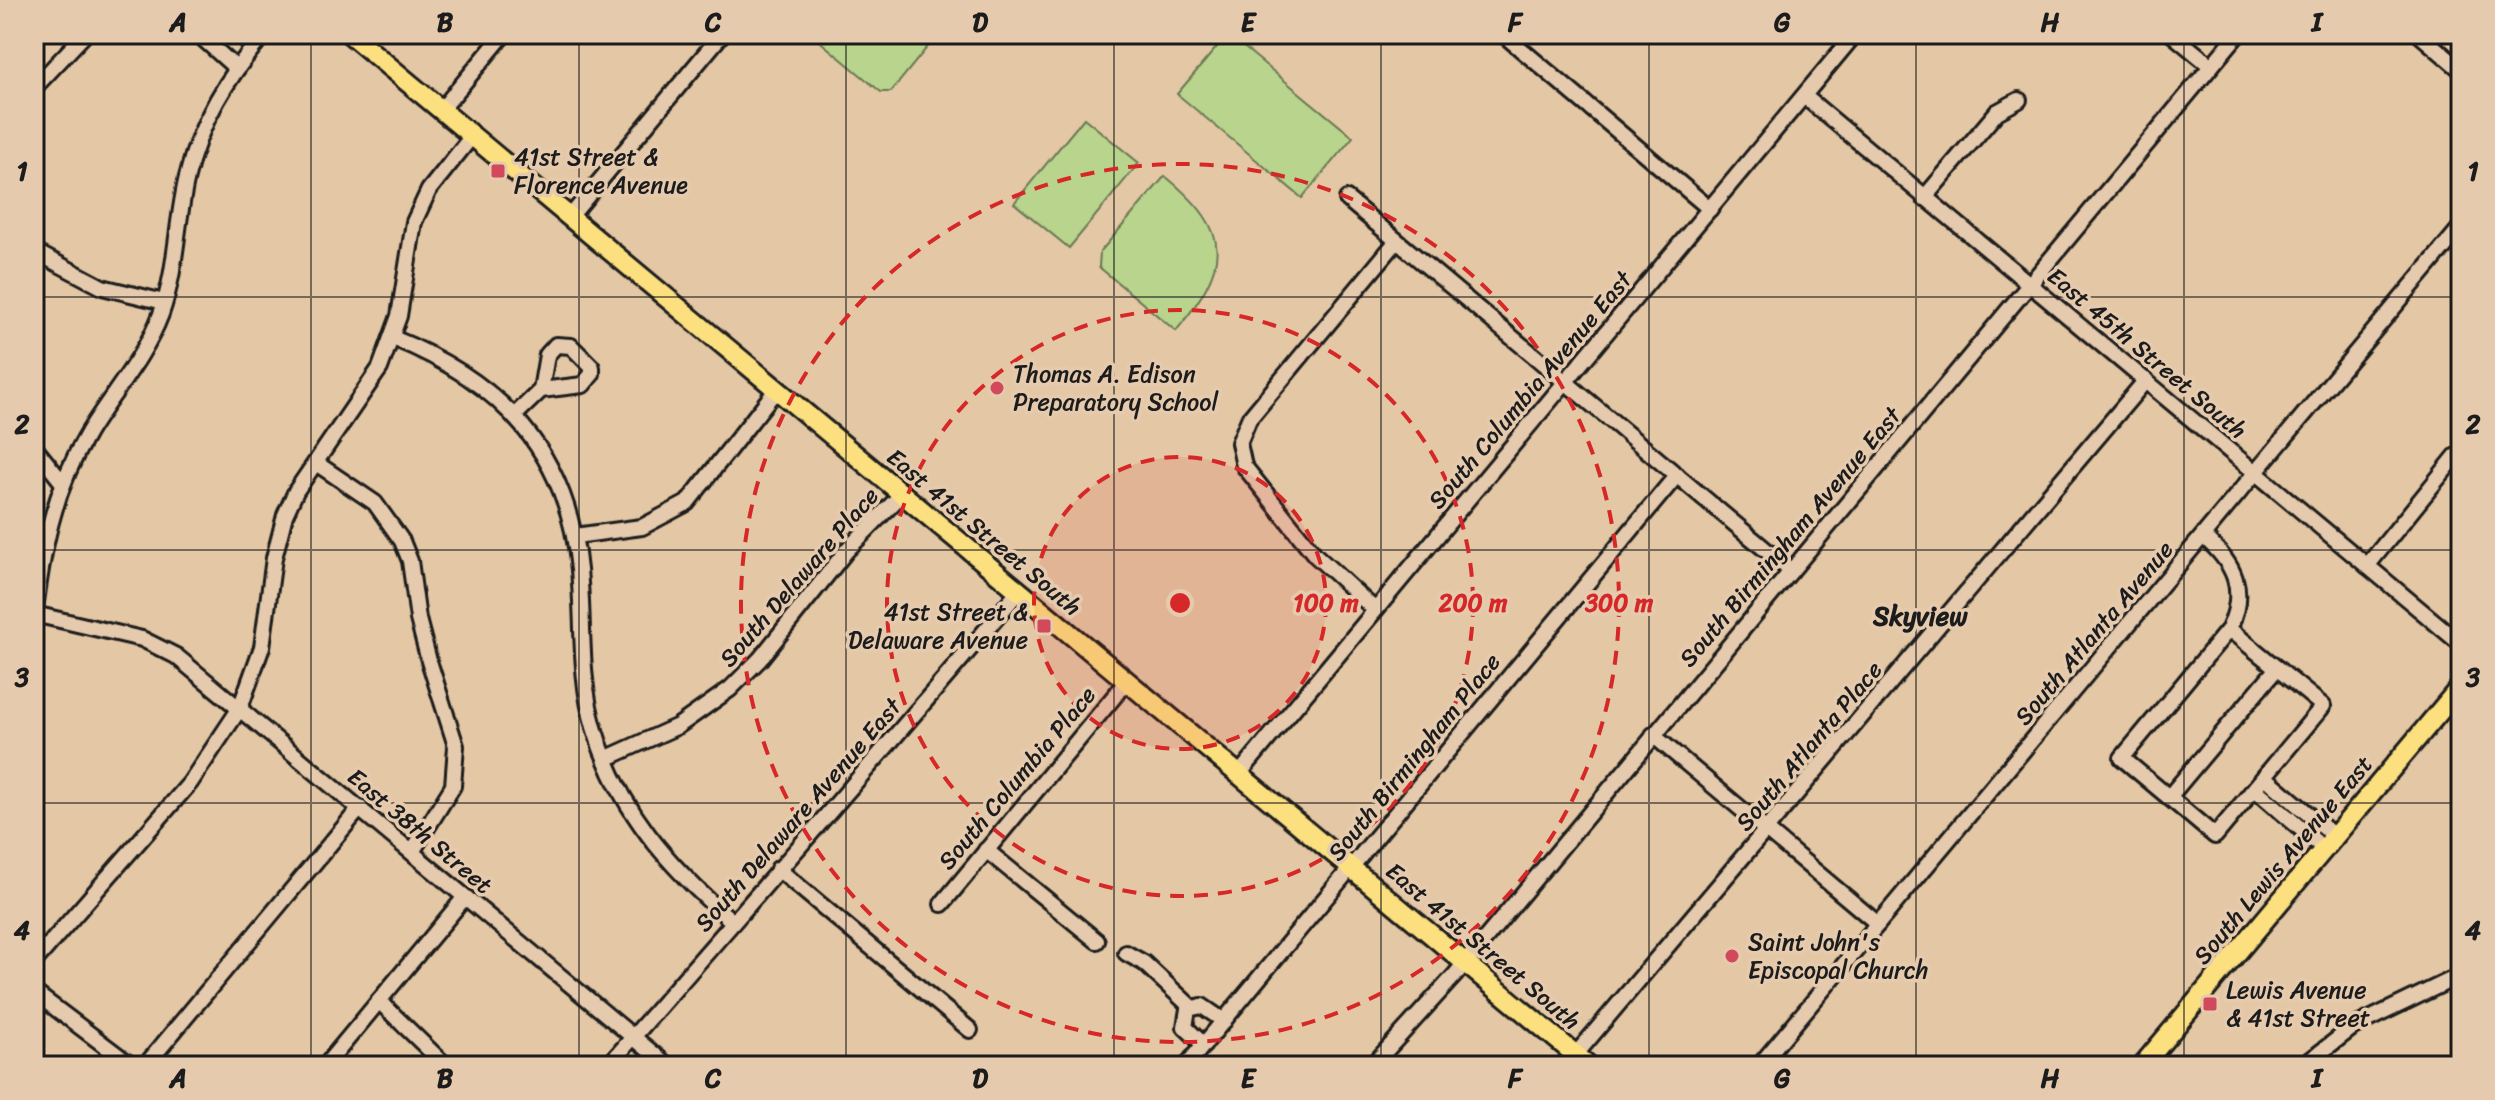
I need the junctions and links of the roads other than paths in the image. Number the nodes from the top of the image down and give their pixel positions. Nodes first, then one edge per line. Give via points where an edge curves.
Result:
1 (85, 34) edge
2 (198, 34) edge
3 (264, 34) edge
4 (350, 34) edge
5 (504, 34) edge
6 (722, 34) edge
7 (1503, 34) edge
8 (1855, 34) edge
9 (2172, 34) edge
10 (2238, 34) edge
11 (2419, 34) edge
12 (2211, 66) junction
13 (236, 68) junction
14 (2461, 70) edge
15 (34, 88) edge
16 (1804, 96) junction
17 (2019, 100) dead end
18 (441, 110) junction
19 (472, 136) junction
20 (1924, 198) junction
21 (1347, 199) dead end
22 (1710, 209) junction
23 (569, 218) junction
24 (2461, 227) edge
25 (1396, 242) junction
26 (34, 251) edge
27 (2029, 284) junction
28 (164, 302) junction
29 (393, 338) junction
30 (2146, 380) junction
31 (1567, 381) junction
32 (541, 390) dead end
33 (776, 390) junction
34 (515, 415) junction
35 (34, 447) edge
36 (2456, 456) dead end
37 (316, 463) junction
38 (2255, 472) junction
39 (1677, 475) junction
40 (62, 482) junction
41 (901, 495) junction
42 (575, 536) junction
43 (2204, 537) junction
44 (2367, 566) junction
45 (1791, 571) junction
46 (1018, 592) junction
47 (1375, 610) junction
48 (34, 615) edge
49 (2229, 629) junction
50 (2461, 644) edge
51 (2277, 668) junction
52 (1127, 681) junction
53 (2461, 686) edge
54 (240, 708) junction
55 (1653, 735) junction
56 (605, 759) junction
57 (1239, 774) junction
58 (2265, 777) junction
59 (2255, 789) junction
60 (2169, 797) junction
61 (360, 808) junction
62 (1766, 830) junction
63 (2329, 842) junction
64 (986, 850) junction
65 (412, 852) junction
66 (1351, 867) junction
67 (778, 869) junction
68 (465, 897) junction
69 (942, 904) dead end
70 (733, 922) junction
71 (1878, 924) junction
72 (1097, 941) dead end
73 (1126, 953) dead end
74 (34, 962) edge
75 (1465, 962) junction
76 (2461, 975) edge
77 (34, 992) edge
78 (379, 1001) junction
79 (1191, 1007) junction
80 (1224, 1021) junction
81 (970, 1030) dead end
82 (633, 1037) junction
83 (1204, 1045) junction
84 (1577, 1062) edge
85 (132, 1066) edge
86 (145, 1066) edge
87 (325, 1066) edge
88 (446, 1066) edge
89 (608, 1066) edge
90 (668, 1066) edge
91 (1186, 1066) edge
92 (1372, 1066) edge
93 (1759, 1066) edge
94 (2142, 1066) edge
95 (2303, 1066) edge

1 - 15 street
2 - 13 street
3 - 13 street
4 - 18 main road, East 41st Street South
5 - 18 street
6 - 23 street
7 - 22 street
8 - 16 street, South Columbia Avenue East
9 - 12 street
10 - 12 street, South Birmingham Avenue East
11 - 14 street
12 - 27 street, South Birmingham Avenue East
13 - 28 street via 210,112 190,167
16 - 20 street, East 45th Street South
16 - 22 street, South Columbia Avenue East
17 - 20 street via 1997,112
18 - 19 main road, East 41st Street South
19 - 23 main road, East 41st Street South
19 - 29 street via 429,190 414,222
20 - 27 street, East 45th Street South
21 - 25 street
22 - 31 street, South Columbia Avenue East
23 - 33 main road, East 41st Street South
24 - 38 street, South Atlanta Avenue
25 - 31 street
25 - 47 street via 1249,419 1239,443 1244,466 1315,555
26 - 28 street via 102,287
27 - 30 street, East 45th Street South
27 - 45 street, South Birmingham Avenue East
28 - 40 street via 150,339
29 - 34 street via 467,374
29 - 37 street via 367,392
30 - 38 street, East 45th Street South
30 - 62 street, South Atlanta Place
31 - 39 street
31 - 47 street, South Columbia Avenue East
32 - 34 street
33 - 41 main road, East 41st Street South
33 - 42 street via 687,503 642,527
34 - 42 street via 551,470
35 - 40 street
36 - 44 street
37 - 54 street via 296,491 278,534 262,647
37 - 65 street via 375,503 402,541 429,661 453,735 453,786
38 - 43 street, South Atlanta Avenue
38 - 44 street, East 45th Street South
39 - 45 street
39 - 66 street, South Birmingham Place
40 - 48 street via 43,548
41 - 46 main road, East 41st Street South
41 - 56 street, South Delaware Place via 847,550 730,689 678,726
42 - 56 street via 587,696
43 - 49 street via 2237,579 2238,605
43 - 71 street, South Atlanta Avenue
44 - 50 street, East 45th Street South
45 - 55 street, South Birmingham Avenue East
46 - 52 main road, East 41st Street South
46 - 67 street, South Delaware Avenue East
47 - 57 street, South Columbia Avenue East
48 - 54 street, East 38th Street via 138,638 176,656
49 - 51 street
49 - 60 street via 2122,758
51 - 58 street via 2323,706
51 - 60 street
52 - 57 main road, East 41st Street South
52 - 64 street, South Columbia Place
53 - 63 main road, South Lewis Avenue East
54 - 61 street, East 38th Street
54 - 74 street via 190,783
55 - 62 street
55 - 75 street, South Birmingham Avenue East
56 - 70 street via 628,807 663,856
57 - 66 main road, East 41st Street South
58 - 59 street
58 - 63 street
59 - 60 street via 2215,836
59 - 63 street
61 - 65 street, East 38th Street
61 - 86 street
62 - 71 street
62 - 84 street, South Atlanta Place
63 - 94 main road, South Lewis Avenue East
64 - 69 street, South Columbia Place
64 - 72 street
65 - 68 street, East 38th Street
66 - 75 main road, East 41st Street South
66 - 80 street, South Birmingham Place
67 - 70 street, South Delaware Avenue East
67 - 81 street
68 - 78 street
68 - 82 street, East 38th Street
70 - 82 street, South Delaware Avenue East
71 - 93 street, South Atlanta Avenue
73 - 79 street
75 - 84 main road, East 41st Street South
75 - 92 street, South Birmingham Avenue East
76 - 95 street via 2353,1027
77 - 85 street
78 - 87 street
78 - 88 street
79 - 80 street via 1202,1006
79 - 83 street via 1184,1014 1185,1027
80 - 83 street, South Birmingham Place
82 - 89 street, South Delaware Avenue East
82 - 90 street, East 38th Street
83 - 91 street, South Birmingham Place

